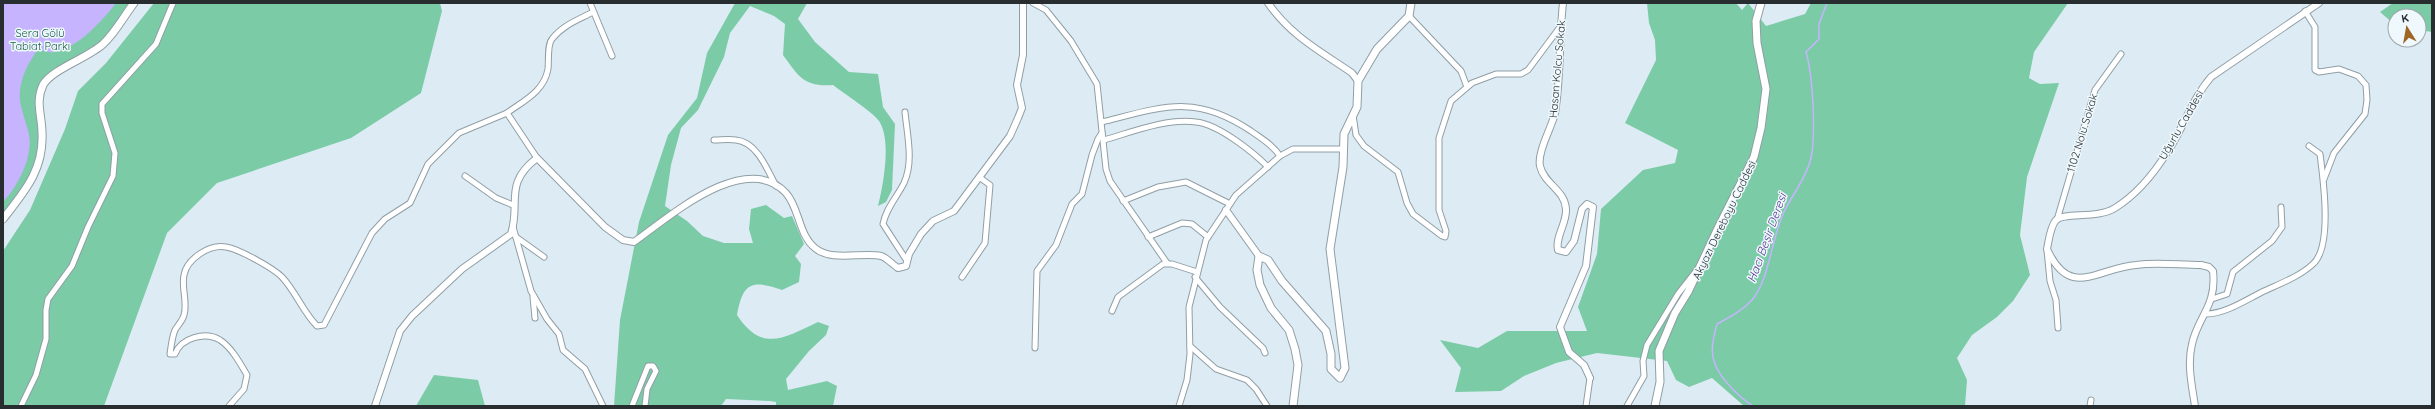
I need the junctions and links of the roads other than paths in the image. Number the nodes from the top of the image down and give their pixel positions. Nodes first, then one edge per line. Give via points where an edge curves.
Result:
1 (134, 3) edge
2 (173, 3) edge
3 (590, 3) edge
4 (1023, 3) edge
5 (1033, 3) edge
6 (1268, 3) edge
7 (1411, 3) edge
8 (1563, 3) edge
9 (1761, 3) edge
10 (2319, 3) edge
11 (2305, 11) junction
12 (593, 12) junction
13 (1409, 16) junction
14 (1560, 27) junction
15 (2121, 54) dead end
16 (612, 56) dead end
17 (1358, 81) junction
18 (1467, 87) junction
19 (905, 112) dead end
20 (507, 113) junction
21 (1353, 114) junction
22 (1102, 122) junction
23 (1102, 133) junction
24 (714, 140) dead end
25 (1104, 140) junction
26 (2309, 146) dead end
27 (1342, 149) junction
28 (1280, 156) junction
29 (536, 158) junction
30 (1268, 167) junction
31 (465, 176) dead end
32 (979, 177) junction
33 (2323, 180) junction
34 (777, 187) junction
35 (1123, 201) junction
36 (513, 205) junction
37 (1228, 207) junction
38 (2281, 207) dead end
39 (3, 219) edge
40 (2057, 220) junction
41 (513, 227) junction
42 (516, 237) junction
43 (1148, 237) junction
44 (1208, 237) junction
45 (2047, 249) junction
46 (1259, 256) junction
47 (544, 257) dead end
48 (907, 261) junction
49 (1703, 262) junction
50 (1167, 263) junction
51 (1196, 274) junction
52 (962, 277) dead end
53 (532, 294) junction
54 (2212, 299) junction
55 (1112, 311) dead end
56 (2206, 314) junction
57 (535, 318) dead end
58 (2058, 328) dead end
59 (1190, 346) junction
60 (1035, 348) dead end
61 (1265, 353) dead end
62 (1590, 378) joint
63 (1261, 396) junction
64 (21, 406) edge
65 (229, 406) edge
66 (375, 406) edge
67 (602, 406) edge
68 (632, 406) edge
69 (645, 406) edge
70 (1179, 406) edge
71 (1262, 406) edge
72 (1267, 406) edge
73 (1293, 406) edge
74 (1586, 406) edge
75 (1627, 406) edge
76 (1655, 406) edge
77 (2195, 406) edge

1 - 39 main road via 104,43 53,76 44,85 38,104 42,134 40,159 31,183
2 - 64 street via 156,44 102,104 102,113 115,153 113,176 72,266 48,299 46,339 36,375
3 - 12 street
4 - 32 street via 1023,55 1017,85 1022,108 1010,136
5 - 22 street via 1046,10 1097,84
6 - 17 street via 1284,25 1297,37 1352,73
7 - 13 main road
8 - 14 street, Hasan Kolcu Sokak
9 - 49 main road, Akyazı Dereboyu Caddesi via 1756,21 1757,43 1766,89 1762,128 1754,157
10 - 11 street, Uğurlu Caddesi
11 - 33 street via 2315,27 2315,70 2345,71 2358,76 2366,85 2366,114 2334,154
11 - 40 street, Uğurlu Caddesi via 2210,77 2199,90 2168,151 2138,190 2114,209 2101,215 2065,216
12 - 16 street
12 - 20 street via 562,27 550,40 548,71 541,85 524,102
13 - 17 main road via 1377,49
13 - 18 street via 1461,71
14 - 18 street via 1528,70 1521,74 1496,74
14 - 62 street, Hasan Kolcu Sokak via 1555,114 1540,164 1544,176 1563,197 1566,209 1564,227 1556,244 1558,250 1566,252 1574,241 1582,209 1587,204 1594,207 1586,266 1560,327 1569,352 1584,365
15 - 40 street, 1102 Nolu Sokak via 2095,90
17 - 21 main road via 1357,107
18 - 21 street via 1451,100 1438,138 1439,210 1446,231 1445,237 1413,214 1398,172 1364,146 1356,135
19 - 48 street via 909,164 905,181 885,213 883,224
20 - 29 street
20 - 65 street via 460,132 428,164 410,203 385,219 372,233 324,325 317,326 311,320 282,277 267,265 227,247 216,247 190,262 184,276 184,315 174,332 170,354 174,354 178,346 194,337 204,336 220,340 233,353 247,375 244,389
21 - 27 main road via 1344,134
22 - 23 street
22 - 28 street via 1165,106 1202,107 1239,123 1275,148
23 - 25 street
23 - 60 street via 1092,155 1082,194 1072,204 1056,245 1037,272
24 - 34 street via 737,140 749,145 758,154
25 - 30 street via 1163,124 1196,122 1243,146
25 - 35 street via 1106,169 1110,181
26 - 33 street via 2320,154
27 - 28 street via 1294,149
27 - 46 main road via 1343,167 1330,249 1345,368 1340,378 1331,370 1331,354 1326,331 1282,281 1268,260
28 - 30 street
29 - 34 street via 605,227 623,240 634,242 667,216 732,181 752,178
29 - 36 street via 523,168 513,196
30 - 37 street via 1236,195
31 - 36 street via 496,198
32 - 48 street via 954,211 933,220 921,234
32 - 52 street via 990,185 985,243
33 - 56 street via 2325,221 2319,255 2314,263 2297,275 2239,303 2213,314
34 - 48 street via 794,203 806,239 816,249 832,254 882,256 898,268 906,266
35 - 37 street via 1158,187 1186,182
35 - 43 street
36 - 41 street
37 - 44 street
37 - 46 street
38 - 54 street via 2282,227 2272,241 2233,272 2227,294
40 - 45 street
41 - 42 street
41 - 66 street via 511,234 462,269 412,316 400,331
42 - 47 street
42 - 53 street
43 - 44 street via 1182,223 1192,224
43 - 50 street
44 - 51 street
45 - 54 street via 2059,270 2072,277 2087,279 2137,264 2209,267 2213,271 2214,279
45 - 58 street
46 - 73 main road via 1257,270 1260,285 1271,308 1289,330 1295,349 1298,365
49 - 75 street via 1678,294 1647,345 1643,361 1644,376
49 - 76 main road, Akyazı Dereboyu Caddesi via 1675,313 1659,351 1660,382
50 - 51 street
50 - 55 street via 1118,297
51 - 59 street via 1188,307
51 - 61 street via 1220,307 1263,348
53 - 57 street
53 - 67 street via 559,334 563,350 585,369
54 - 56 street
56 - 77 street via 2192,342 2189,358
59 - 63 street via 1216,369 1247,380
59 - 70 street via 1187,380
62 - 74 street
63 - 71 street
63 - 72 street
68 - 69 street via 648,366 653,366 656,371 647,389

